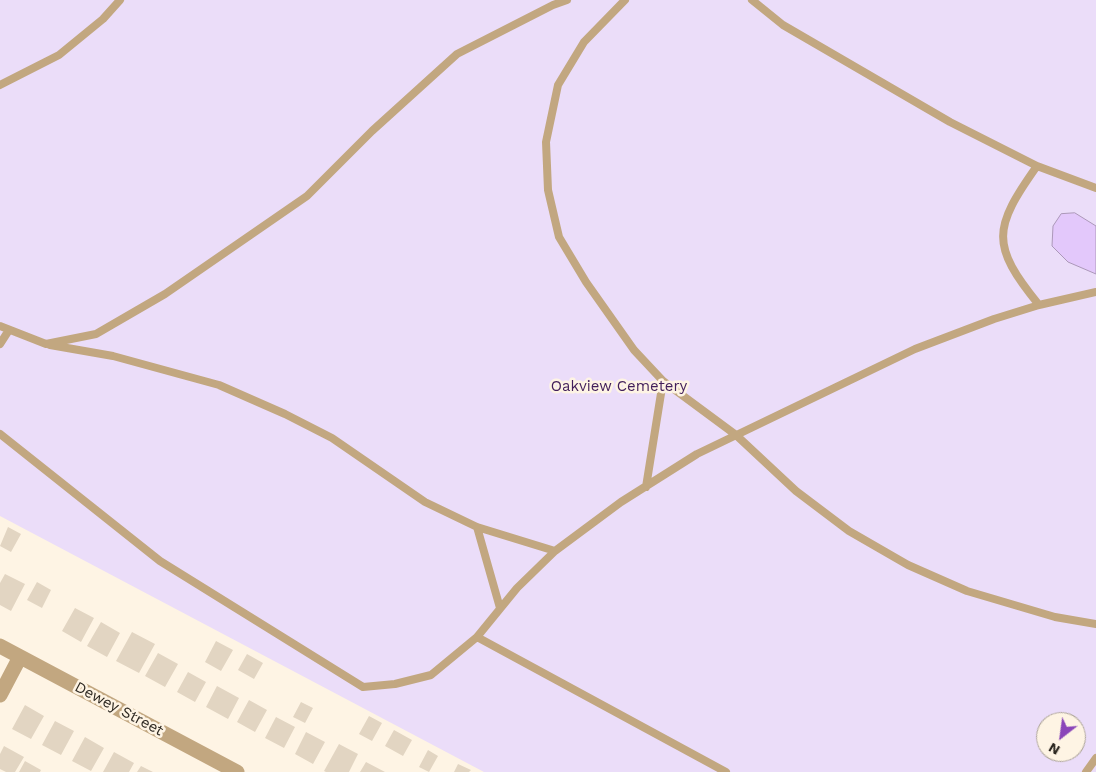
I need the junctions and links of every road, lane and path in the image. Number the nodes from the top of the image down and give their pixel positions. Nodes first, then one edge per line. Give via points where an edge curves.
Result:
1 (120, 0) edge
2 (567, 0) edge
3 (625, 0) edge
4 (752, 0) edge
5 (0, 85) edge
6 (1038, 166) junction
7 (1096, 188) edge
8 (1096, 292) edge
9 (1039, 305) junction
10 (0, 326) edge
11 (9, 330) junction
12 (0, 344) edge
13 (46, 344) junction
14 (662, 381) junction
15 (0, 434) edge
16 (736, 435) junction
17 (646, 486) junction
18 (477, 527) junction
19 (555, 551) junction
20 (500, 608) junction
21 (1096, 624) edge
22 (477, 637) junction
23 (0, 646) edge
24 (20, 657) junction
25 (0, 695) edge
26 (1096, 758) edge
27 (237, 772) edge
28 (726, 772) edge
29 (1086, 772) edge

1 - 5 lane via 103,19 59,55
2 - 13 lane via 457,54 372,131 307,196 166,294 96,334
3 - 14 lane via 584,42 558,86 546,142 548,190 559,237 581,275 634,350
4 - 6 lane via 783,26 950,122
6 - 7 lane
6 - 9 lane via 1014,199 1003,228 1004,254 1016,277
8 - 9 lane
9 - 16 lane via 915,349
10 - 11 lane
11 - 12 lane
11 - 13 lane
13 - 18 lane via 113,356 228,389 332,438 425,502
14 - 16 lane
14 - 17 lane
15 - 22 lane via 160,562 363,687 395,684 431,675
16 - 17 lane via 697,454
16 - 21 lane via 796,491 849,531 908,564 967,591 1055,617
17 - 19 lane
18 - 19 lane
18 - 20 lane
19 - 20 lane
20 - 22 lane
22 - 28 lane
23 - 24 street, Dewey Street
24 - 25 street
24 - 27 street, Dewey Street
26 - 29 lane

